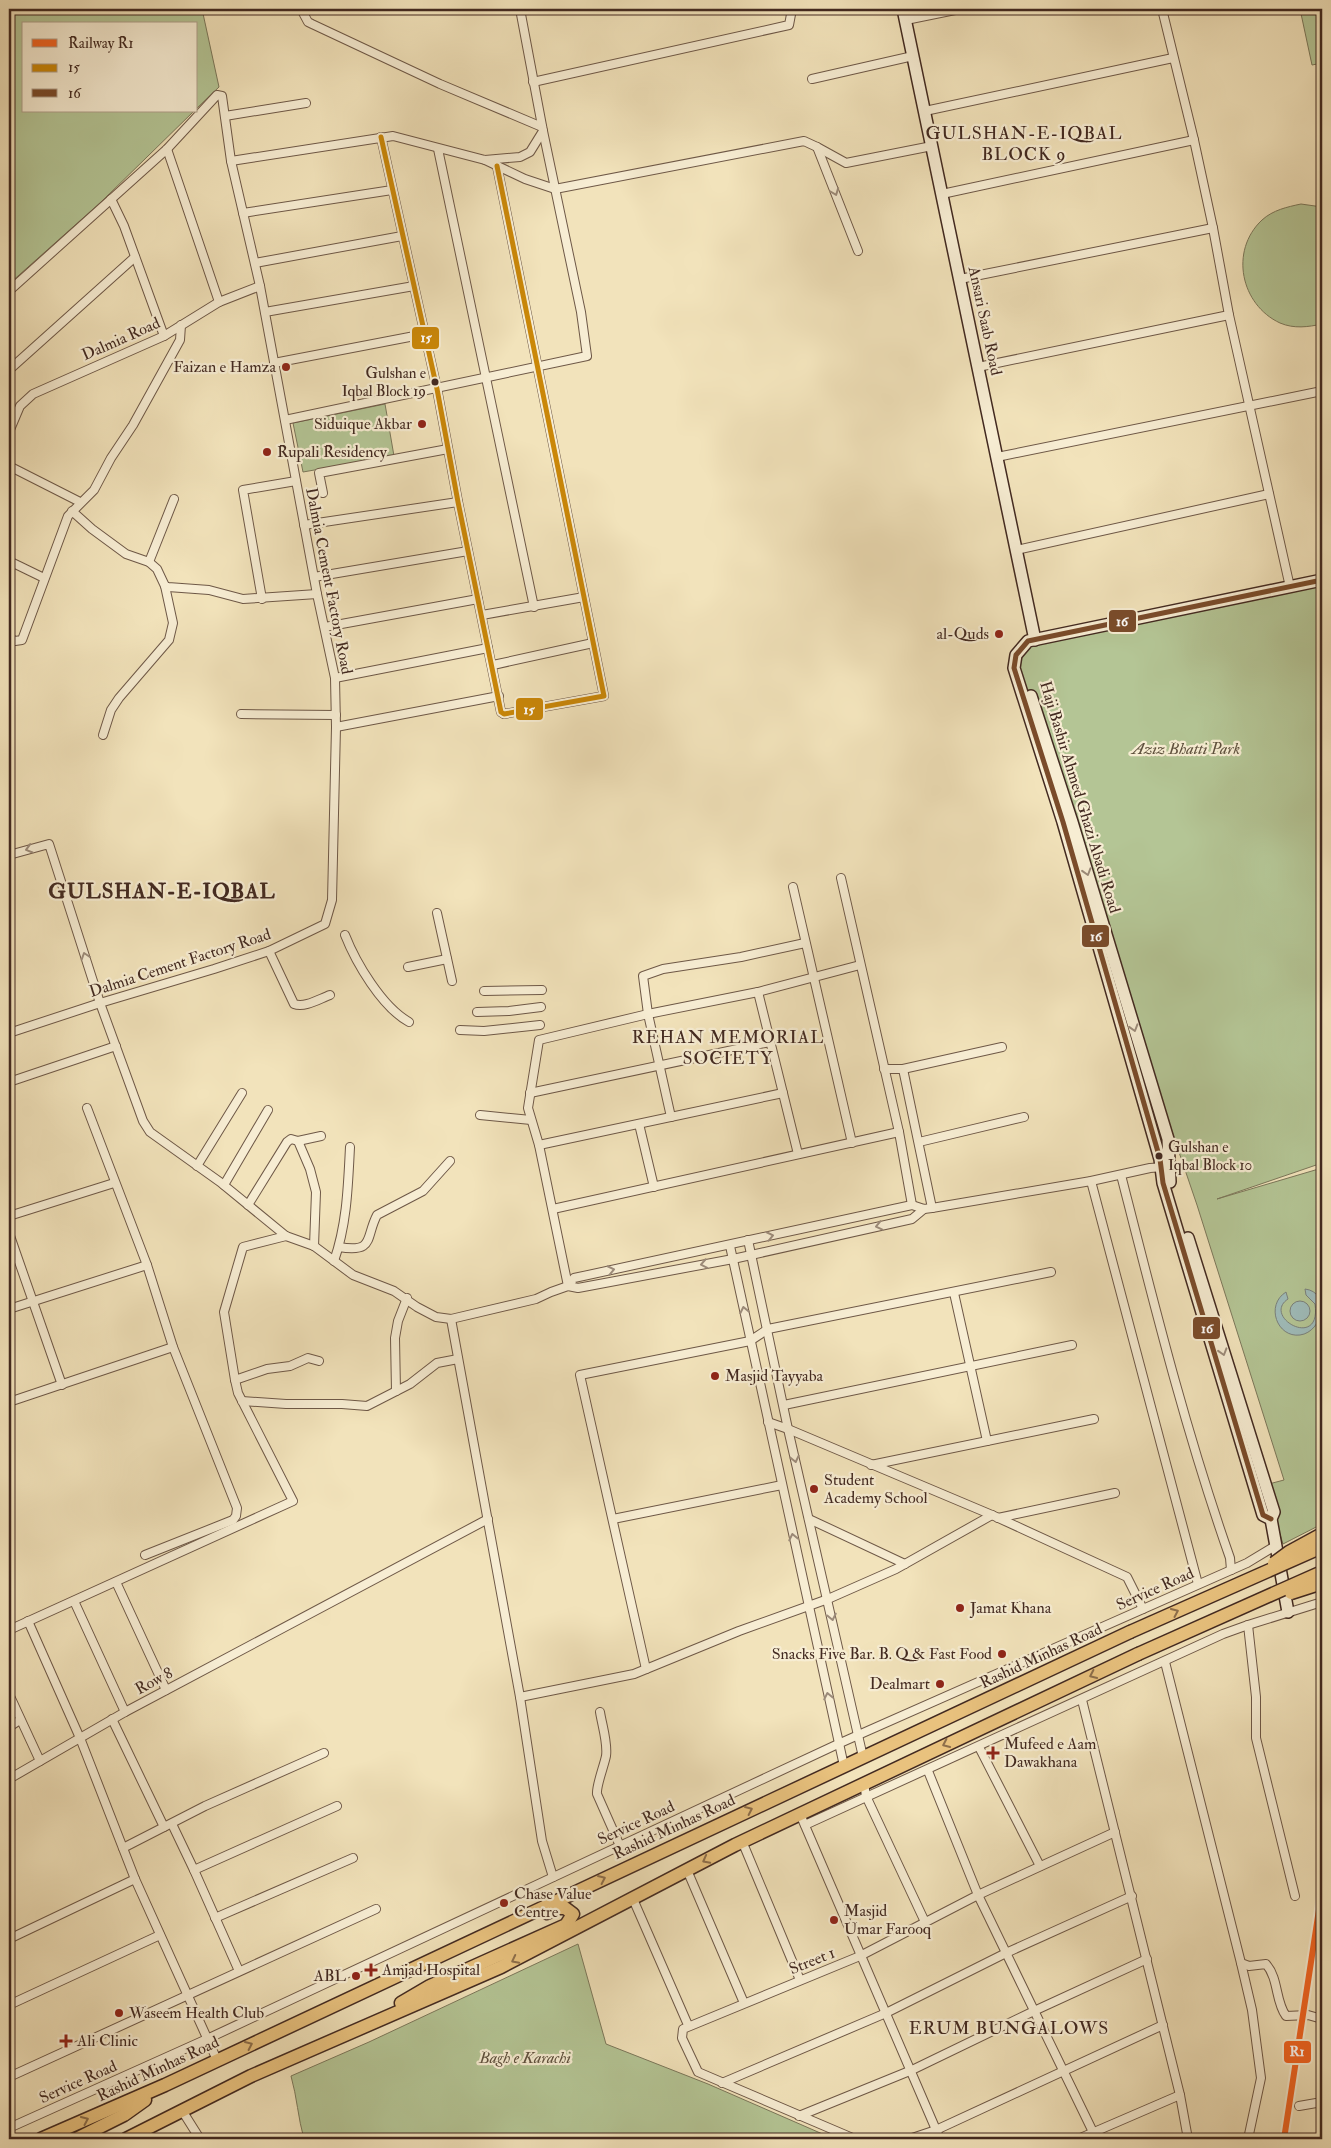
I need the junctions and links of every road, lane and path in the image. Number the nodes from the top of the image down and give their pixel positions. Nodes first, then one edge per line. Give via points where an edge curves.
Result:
1 (301, 9) edge
2 (520, 9) edge
3 (792, 9) edge
4 (960, 9) edge
5 (1162, 9) edge
6 (904, 14) edge
7 (913, 56) junction
8 (1173, 58) junction
9 (812, 79) dead end
10 (533, 82) junction
11 (306, 103) dead end
12 (925, 111) junction
13 (225, 116) junction
14 (543, 129) junction
15 (381, 138) junction
16 (1194, 140) junction
17 (932, 146) junction
18 (817, 147) junction
19 (166, 149) junction
20 (438, 149) junction
21 (485, 160) junction
22 (231, 161) junction
23 (497, 166) junction
24 (555, 189) junction
25 (392, 190) junction
26 (942, 194) junction
27 (112, 199) junction
28 (243, 212) junction
29 (1213, 228) junction
30 (402, 236) junction
31 (858, 251) dead end
32 (134, 257) junction
33 (255, 263) junction
34 (960, 279) junction
35 (260, 286) junction
36 (414, 286) junction
37 (9, 291) edge
38 (219, 302) junction
39 (265, 312) junction
40 (1229, 315) junction
41 (181, 325) junction
42 (425, 334) junction
43 (164, 336) junction
44 (274, 363) junction
45 (538, 366) junction
46 (978, 367) junction
47 (9, 370) edge
48 (486, 378) junction
49 (437, 389) junction
50 (1322, 391) edge
51 (1251, 406) junction
52 (285, 420) junction
53 (9, 432) edge
54 (448, 449) junction
55 (997, 456) junction
56 (9, 466) edge
57 (296, 481) junction
58 (323, 493) dead end
59 (1270, 494) junction
60 (174, 499) dead end
61 (80, 502) junction
62 (458, 502) junction
63 (72, 511) junction
64 (304, 525) junction
65 (1016, 550) junction
66 (468, 551) junction
67 (9, 561) edge
68 (149, 562) junction
69 (314, 577) junction
70 (44, 578) junction
71 (1322, 580) edge
72 (165, 586) junction
73 (1290, 587) junction
74 (317, 594) junction
75 (584, 597) junction
76 (262, 599) junction
77 (478, 599) junction
78 (534, 607) junction
79 (482, 615) junction
80 (325, 627) junction
81 (9, 638) edge
82 (1035, 640) junction
83 (593, 644) junction
84 (488, 648) junction
85 (493, 666) junction
86 (335, 678) junction
87 (499, 696) junction
88 (241, 714) dead end
89 (336, 715) junction
90 (336, 727) junction
91 (103, 736) dead end
92 (9, 855) edge
93 (841, 878) dead end
94 (793, 887) dead end
95 (437, 913) dead end
96 (345, 935) dead end
97 (805, 943) junction
98 (269, 951) junction
99 (447, 959) junction
100 (860, 965) junction
101 (408, 966) dead end
102 (813, 978) junction
103 (452, 981) dead end
104 (542, 990) dead end
105 (484, 992) dead end
106 (758, 992) junction
107 (330, 995) dead end
108 (100, 1002) junction
109 (541, 1007) dead end
110 (477, 1012) dead end
111 (648, 1014) junction
112 (409, 1022) dead end
113 (540, 1025) dead end
114 (460, 1030) dead end
115 (9, 1033) edge
116 (770, 1042) junction
117 (116, 1046) junction
118 (1002, 1047) dead end
119 (659, 1066) junction
120 (884, 1069) junction
121 (902, 1069) junction
122 (9, 1082) edge
123 (783, 1092) junction
124 (242, 1093) dead end
125 (530, 1093) junction
126 (87, 1108) dead end
127 (268, 1110) dead end
128 (480, 1115) dead end
129 (671, 1116) junction
130 (1024, 1117) dead end
131 (531, 1120) junction
132 (639, 1124) junction
133 (899, 1132) junction
134 (321, 1136) dead end
135 (298, 1141) junction
136 (919, 1142) junction
137 (852, 1143) junction
138 (539, 1145) junction
139 (350, 1147) dead end
140 (798, 1154) junction
141 (450, 1161) dead end
142 (197, 1166) junction
143 (1165, 1167) junction
144 (1121, 1175) junction
145 (1091, 1181) junction
146 (114, 1183) junction
147 (224, 1185) junction
148 (654, 1187) junction
149 (248, 1205) junction
150 (912, 1205) junction
151 (553, 1209) junction
152 (928, 1209) junction
153 (9, 1216) edge
154 (9, 1233) edge
155 (286, 1236) junction
156 (748, 1240) junction
157 (314, 1246) junction
158 (730, 1246) junction
159 (339, 1247) junction
160 (752, 1254) junction
161 (733, 1259) junction
162 (334, 1261) junction
163 (147, 1265) junction
164 (634, 1265) junction
165 (1051, 1272) dead end
166 (636, 1277) junction
167 (568, 1286) junction
168 (954, 1293) junction
169 (407, 1298) junction
170 (32, 1300) junction
171 (9, 1309) edge
172 (451, 1319) junction
173 (768, 1329) junction
174 (750, 1340) junction
175 (1072, 1345) dead end
176 (173, 1348) junction
177 (458, 1359) junction
178 (319, 1361) dead end
179 (970, 1366) junction
180 (235, 1380) junction
181 (62, 1385) junction
182 (396, 1391) junction
183 (242, 1401) junction
184 (9, 1402) edge
185 (784, 1405) junction
186 (1094, 1419) dead end
187 (768, 1422) junction
188 (788, 1429) junction
189 (986, 1442) junction
190 (871, 1465) junction
191 (782, 1484) junction
192 (1115, 1492) dead end
193 (995, 1517) junction
194 (613, 1518) junction
195 (488, 1519) junction
196 (809, 1519) junction
197 (1322, 1534) edge
198 (1275, 1546) junction
199 (1322, 1547) edge
200 (145, 1555) dead end
201 (905, 1564) junction
202 (1231, 1570) junction
203 (1322, 1572) edge
204 (1258, 1575) junction
205 (116, 1582) junction
206 (1322, 1583) edge
207 (1198, 1584) junction
208 (828, 1599) junction
209 (74, 1601) junction
210 (1322, 1602) edge
211 (1249, 1605) junction
212 (808, 1606) junction
213 (1143, 1609) junction
214 (1288, 1612) junction
215 (28, 1621) junction
216 (1248, 1624) junction
217 (9, 1630) edge
218 (1165, 1662) junction
219 (646, 1669) junction
220 (166, 1690) junction
221 (9, 1694) edge
222 (520, 1697) junction
223 (1082, 1700) junction
224 (125, 1712) junction
225 (600, 1712) dead end
226 (112, 1719) junction
227 (20, 1720) junction
228 (9, 1726) edge
229 (857, 1736) junction
230 (80, 1738) junction
231 (838, 1744) junction
232 (979, 1747) junction
233 (324, 1753) dead end
234 (863, 1757) junction
235 (40, 1761) junction
236 (844, 1766) junction
237 (928, 1771) junction
238 (9, 1779) edge
239 (864, 1783) junction
240 (866, 1796) junction
241 (337, 1806) dead end
242 (803, 1820) junction
243 (168, 1826) junction
244 (1115, 1832) junction
245 (742, 1841) junction
246 (620, 1846) junction
247 (123, 1848) junction
248 (353, 1858) dead end
249 (1040, 1866) junction
250 (194, 1870) junction
251 (687, 1870) junction
252 (553, 1877) junction
253 (135, 1880) junction
254 (978, 1895) junction
255 (1132, 1896) junction
256 (1296, 1896) dead end
257 (633, 1899) junction
258 (376, 1909) dead end
259 (215, 1918) junction
260 (925, 1922) junction
261 (160, 1935) junction
262 (9, 1939) edge
263 (1006, 1953) junction
264 (860, 1956) junction
265 (1147, 1960) junction
266 (1241, 1963) junction
267 (239, 1971) junction
268 (402, 1973) junction
269 (800, 1980) junction
270 (187, 1995) junction
271 (744, 2003) junction
272 (9, 2005) edge
273 (1034, 2011) junction
274 (886, 2013) junction
275 (1322, 2019) edge
276 (688, 2025) junction
277 (1163, 2025) junction
278 (364, 2026) junction
279 (207, 2039) junction
280 (217, 2060) junction
281 (912, 2070) junction
282 (1063, 2070) junction
283 (9, 2077) edge
284 (722, 2083) junction
285 (166, 2085) junction
286 (1180, 2095) junction
287 (1322, 2102) edge
288 (1299, 2106) dead end
289 (183, 2112) junction
290 (799, 2116) junction
291 (9, 2128) edge
292 (936, 2130) junction
293 (1093, 2132) junction
294 (41, 2139) edge
295 (76, 2139) edge
296 (126, 2139) edge
297 (200, 2139) edge
298 (854, 2139) edge
299 (909, 2139) edge
300 (940, 2139) edge
301 (1078, 2139) edge
302 (1188, 2139) edge
303 (1248, 2139) edge

1 - 14 street via 312,24
2 - 10 street
3 - 10 street via 789,25
4 - 6 street
5 - 8 street
6 - 7 street, Ansari Saab Road
7 - 9 street
7 - 12 street, Ansari Saab Road
8 - 12 street
8 - 16 street
10 - 14 street
11 - 13 street
12 - 17 street, Ansari Saab Road
13 - 19 street, Dalmia Cement Factory Road via 222,96 217,94
13 - 22 street, Dalmia Cement Factory Road
14 - 21 street via 530,152 520,157
14 - 24 street
15 - 20 street via 392,136
15 - 22 street
15 - 25 street
16 - 26 street
16 - 29 street
17 - 18 street via 846,164
17 - 26 street, Ansari Saab Road
18 - 24 street via 804,142
18 -> 31 street
19 - 27 street
19 - 38 street
20 - 21 street
20 - 48 street
21 - 23 street
22 - 28 street, Dalmia Cement Factory Road
23 - 24 street
23 - 45 street
24 - 45 street via 588,356
25 - 28 street
25 - 30 street
26 - 34 street, Ansari Saab Road
27 - 32 street
27 - 37 street
28 - 33 street, Dalmia Cement Factory Road
29 - 34 street
29 - 40 street
30 - 33 street
30 - 36 street
32 - 43 street
32 - 47 street
33 - 35 street, Dalmia Cement Factory Road
34 - 46 street, Ansari Saab Road
35 - 38 street, Dalmia Road
35 - 39 street, Dalmia Cement Factory Road
36 - 39 street
36 - 42 street
38 - 41 street, Dalmia Road
39 - 44 street, Dalmia Cement Factory Road
40 - 46 street
40 - 51 street
41 - 43 street, Dalmia Road
41 - 61 street via 180,340 133,425 94,490
42 - 44 street
42 - 49 street
43 - 53 street, Dalmia Road via 33,394 20,406
44 - 52 street, Dalmia Cement Factory Road
45 - 48 street
45 - 75 street
46 - 55 street, Ansari Saab Road
48 - 49 street
48 - 78 street
49 - 52 street
49 - 54 street
50 - 51 street
51 - 55 street
51 - 59 street
52 - 57 street, Dalmia Cement Factory Road
54 - 58 street via 319,473
54 - 62 street
55 - 65 street, Ansari Saab Road
56 - 61 street
57 - 64 street, Dalmia Cement Factory Road
57 - 76 street via 243,490
59 - 65 street
59 - 73 street
60 - 68 street
61 - 63 street
62 - 64 street
62 - 66 street
63 - 68 street via 126,554
63 - 70 street via 64,522
64 - 69 street, Dalmia Cement Factory Road
65 - 82 street, Ansari Saab Road
66 - 69 street
66 - 77 street
67 - 70 street
68 - 72 street
69 - 74 street, Dalmia Cement Factory Road
70 - 81 street via 22,640 16,642
71 - 73 street, Haji Bashir Ahmed Ghazi Abadi Road
72 - 76 street via 209,590 242,599
72 - 91 street via 173,623 169,640 119,698 111,710
73 - 82 street, Haji Bashir Ahmed Ghazi Abadi Road
74 - 76 street
74 - 80 street, Dalmia Cement Factory Road
75 - 78 street
75 - 83 street
77 - 79 street
77 - 80 street
78 - 79 street
79 - 84 street
80 - 86 street, Dalmia Cement Factory Road
82 - 143 street, Haji Bashir Ahmed Ghazi Abadi Road via 1028,641 1016,655 1014,668
83 - 85 street
83 - 87 street via 604,696 504,714
84 - 85 street
84 - 86 street
85 - 87 street
86 - 89 street, Dalmia Cement Factory Road
87 - 90 street
88 - 89 street
89 - 90 street, Dalmia Cement Factory Road
90 - 98 street, Dalmia Cement Factory Road via 332,900 328,918 325,924
108 -> 92 street via 48,844
93 - 100 street
94 - 97 street
95 - 99 street
96 - 112 street via 350,949 388,1005
97 - 102 street
97 - 111 street via 663,969 643,976
98 - 107 street via 294,1004 298,1006
98 - 108 street, Dalmia Cement Factory Road
99 - 101 street
99 - 103 street
100 - 102 street
100 - 120 street
102 - 106 street
102 - 137 street
104 - 105 street
106 - 111 street
106 - 116 street
108 - 115 street, Dalmia Cement Factory Road
108 - 117 street
109 - 110 street
111 - 119 street
111 - 125 street via 538,1040
113 - 114 street
116 - 119 street
116 - 123 street
117 - 122 street
117 - 142 street via 150,1132
118 - 121 street
119 - 125 street
119 - 129 street
120 - 121 street
120 - 133 street
121 - 136 street
123 - 129 street
123 - 140 street
124 - 142 street
125 - 131 street via 528,1108
126 - 146 street
127 - 147 street
128 - 131 street
129 - 132 street
130 - 136 street
131 - 138 street
132 - 138 street
132 - 148 street
133 - 137 street
133 - 150 street
134 - 135 street
135 - 149 street via 292,1139 287,1142
135 - 157 street via 316,1192
136 - 152 street
137 - 140 street
138 - 151 street
139 - 159 street via 348,1200
140 - 148 street
141 - 159 street via 423,1191 377,1215 369,1239 363,1246 356,1250
142 - 147 street
143 - 144 street
143 - 198 street, Haji Bashir Ahmed Ghazi Abadi Road via 1212,1349 1263,1515 1271,1520
144 - 145 street
144 - 202 street via 1164,1345
145 - 152 street
145 - 207 street
146 - 153 street
146 - 163 street
147 - 149 street
148 - 151 street
149 - 155 street
150 - 152 street
156 -> 150 street
151 - 167 street
152 -> 160 street via 912,1219
154 - 170 street
155 - 157 street
155 - 180 street via 243,1247 224,1312
156 - 158 street
156 - 160 street
157 - 162 street
158 - 161 street
158 - 164 street
159 - 162 street
160 - 161 street
160 - 173 street
161 -> 166 street
174 -> 161 street
162 - 169 street via 353,1276 394,1290
163 - 170 street
163 - 176 street
164 - 166 street
167 -> 164 street via 574,1278
165 - 168 street
166 - 167 street via 578,1288
167 - 172 street via 536,1300
168 - 173 street
168 - 179 street
169 - 172 street via 436,1317
169 - 182 street via 395,1338
170 - 171 street
170 - 181 street
172 - 177 street
173 - 174 street
173 - 185 street
174 - 187 street
174 - 194 street via 580,1375
175 - 179 street
176 - 181 street
176 - 200 street via 237,1512 233,1520
177 - 182 street via 437,1363
177 - 195 street
178 - 180 street via 308,1358
179 - 185 street
179 - 189 street
180 - 183 street
181 - 184 street
182 - 183 street via 367,1406
183 - 205 street via 292,1501
185 - 188 street
186 - 189 street
187 - 188 street
187 - 191 street
188 - 190 street
188 -> 196 street
189 - 190 street
190 - 193 street
191 - 194 street
212 -> 191 street
192 - 193 street
193 - 201 street
193 - 213 street via 1128,1577
194 - 219 street
195 - 220 street, Row 8
195 - 222 street
196 - 201 street
196 - 208 street
197 - 204 main road, bridge via 1289,1552
198 - 202 street, Service Road
198 - 214 street, Haji Bashir Ahmed Ghazi Abadi Road
199 - 204 main road, Rashid Minhas Road, bridge
201 - 208 street
202 - 207 street, Service Road
203 - 211 main road, bridge
234 -> 204 main road, Rashid Minhas Road, bridge
205 - 209 street
205 - 220 street
206 - 211 main road, bridge
207 - 213 street, Service Road
208 - 212 street
208 -> 229 street
209 - 215 street
209 - 224 street
210 - 214 street
211 -> 239 main road, bridge
212 - 219 street
231 -> 212 street
213 - 229 street, Service Road
214 - 216 street
215 - 217 street
215 - 230 street
216 - 218 street
216 - 256 street via 1256,1697 1256,1738
218 - 223 street
218 - 266 street
219 - 222 street
220 - 224 street, Row 8
221 - 227 street
222 - 252 street via 542,1841
223 - 232 street
223 - 244 street
224 - 226 street, Row 8
225 - 246 street via 606,1757 596,1794
226 - 230 street, Row 8
226 - 243 street
227 - 228 street
227 - 235 street
229 - 231 street, Service Road
229 - 234 street
230 - 235 street, Row 8
230 - 247 street
231 - 236 street
231 - 246 street, Service Road
232 - 237 street
232 - 249 street
233 - 243 street
234 - 236 main road, Rashid Minhas Road
235 - 238 street, Row 8
268 -> 236 main road, Rashid Minhas Road
237 - 240 street
237 - 254 street
239 - 240 street
239 - 242 main road
240 - 242 street
240 - 260 street
241 - 250 street
242 - 245 main road
242 - 264 street
243 - 247 street
243 - 250 street
244 - 249 street, Street 1
244 - 255 street
245 -> 251 main road
245 - 269 street
246 - 252 street, Service Road
247 - 253 street
248 - 259 street
249 - 254 street, Street 1
250 - 259 street
251 - 257 main road
251 - 271 street
252 - 279 street, Service Road
253 - 261 street
253 - 262 street
254 - 260 street, Street 1
254 - 263 street
255 - 263 street
255 - 265 street
257 - 276 street
257 -> 278 main road via 502,1967
258 - 267 street
259 - 267 street
260 - 264 street, Street 1
261 - 270 street
261 - 272 street
263 - 273 street
263 - 274 street
264 - 269 street, Street 1
264 - 274 street
265 - 273 street
265 - 277 street
266 - 275 street via 1249,1966 1266,1964 1272,1971 1280,2008 1286,2016 1308,2015
266 - 303 street via 1252,2010 1261,2078
267 - 270 street
268 - 278 main road via 558,1908 565,1908 573,1914 566,1925 430,1986
280 -> 268 main road, Rashid Minhas Road
269 - 271 street, Street 1
270 - 279 street
270 - 283 street
271 - 276 street, Street 1
273 - 281 street
273 - 282 street
274 - 281 street
274 - 284 street
276 - 284 street, Street 1 via 681,2033 698,2072
277 - 282 street
277 - 286 street
278 - 289 main road via 251,2076
279 - 280 street
279 - 291 street, Service Road
280 - 285 main road, Rashid Minhas Road
281 - 290 street
281 - 292 street
282 - 292 street
282 - 293 street
284 - 290 street
294 -> 285 main road, Rashid Minhas Road
285 - 295 main road via 124,2115
286 - 293 street
286 - 302 street
287 - 288 street
289 - 296 main road
289 - 297 street
290 - 298 street
292 - 299 street
292 - 300 street
293 - 301 street

